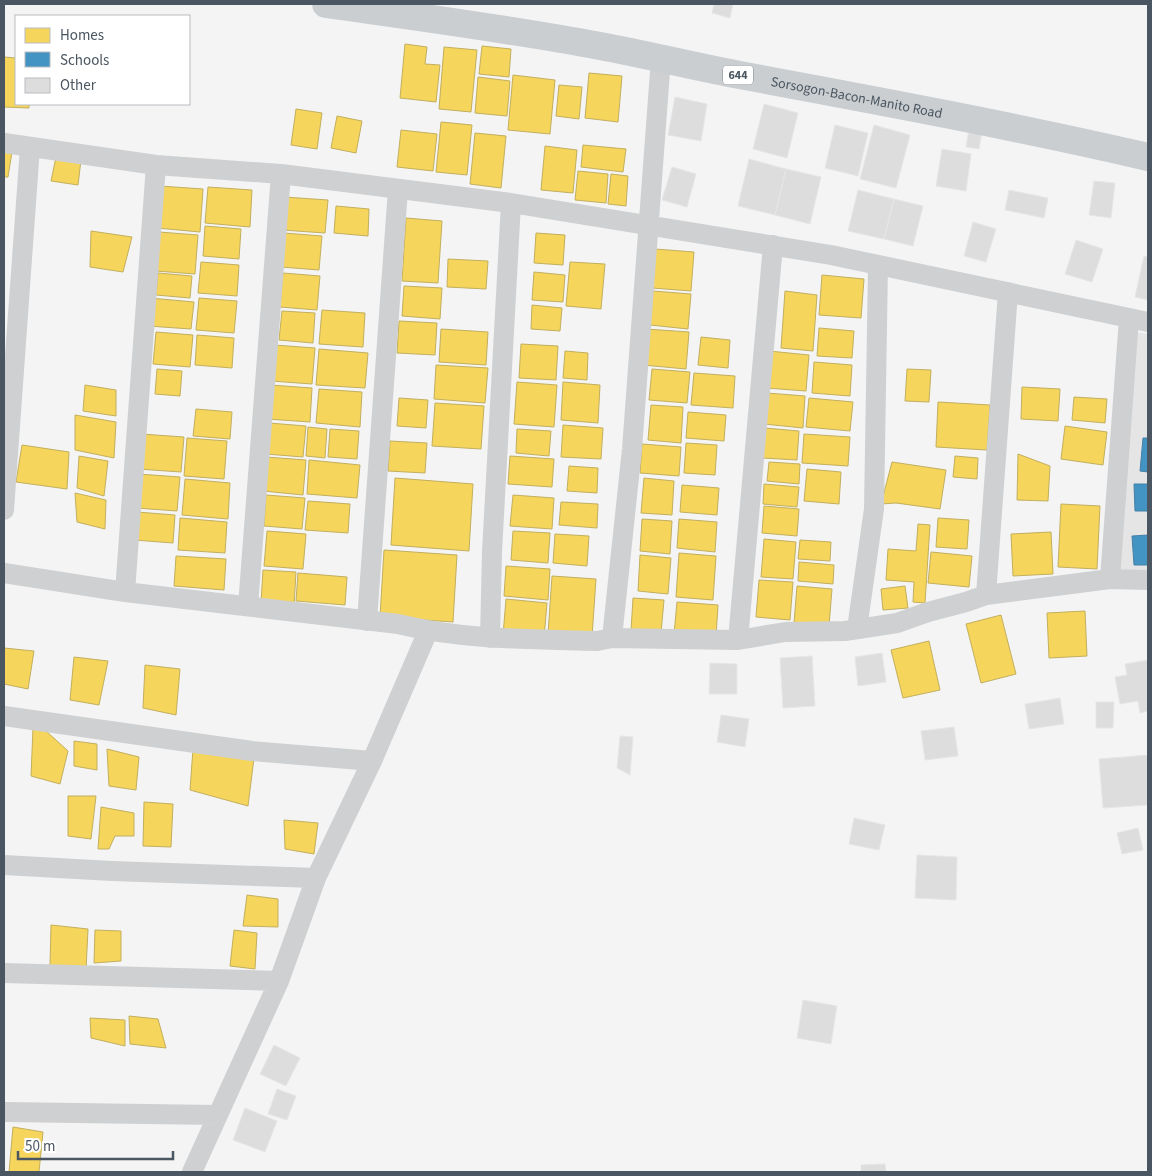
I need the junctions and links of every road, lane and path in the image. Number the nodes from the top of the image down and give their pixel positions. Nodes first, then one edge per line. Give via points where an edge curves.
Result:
1 (326, 4) edge
2 (661, 58) junction
3 (4, 143) edge
4 (30, 147) junction
5 (1148, 157) edge
6 (156, 165) junction
7 (281, 174) junction
8 (398, 189) junction
9 (511, 202) junction
10 (648, 224) junction
11 (773, 246) junction
12 (878, 266) junction
13 (1008, 292) junction
14 (1128, 318) junction
15 (1148, 322) edge
16 (4, 510) edge
17 (4, 573) edge
18 (1110, 579) junction
19 (1148, 580) edge
20 (125, 592) junction
21 (986, 594) junction
22 (248, 606) junction
23 (367, 620) junction
24 (856, 629) junction
25 (428, 631) junction
26 (490, 638) junction
27 (612, 638) junction
28 (738, 640) junction
29 (4, 716) edge
30 (372, 761) junction
31 (4, 865) edge
32 (316, 878) junction
33 (4, 973) edge
34 (279, 981) junction
35 (4, 1112) edge
36 (218, 1115) junction
37 (192, 1172) edge

1 - 2 main road, Sorsogon-Bacon-Manito Road / 644 via 512,30
2 - 5 main road, Sorsogon-Bacon-Manito Road / 644 via 1068,138
2 - 10 street
3 - 4 street
4 - 6 street
4 - 16 street
6 - 7 street
6 - 20 street
7 - 8 street
7 - 22 street
8 - 9 street
8 - 23 street
9 - 10 street
9 - 26 street
10 - 11 street
10 - 27 street via 632,449
11 - 12 street
11 - 28 street
12 - 13 street
12 - 24 street via 874,509
13 - 14 street
13 - 21 street
14 - 15 street
14 - 18 street
17 - 20 street
18 - 19 street
18 - 21 street
20 - 22 street
21 - 24 street via 896,622
22 - 23 street
23 - 25 street
24 - 28 street via 785,632
25 - 26 street
25 - 30 street
26 - 27 street via 597,641
27 - 28 street
29 - 30 street via 252,751
30 - 32 street
31 - 32 street
32 - 34 street
33 - 34 street
34 - 36 street
35 - 36 street
36 - 37 street

